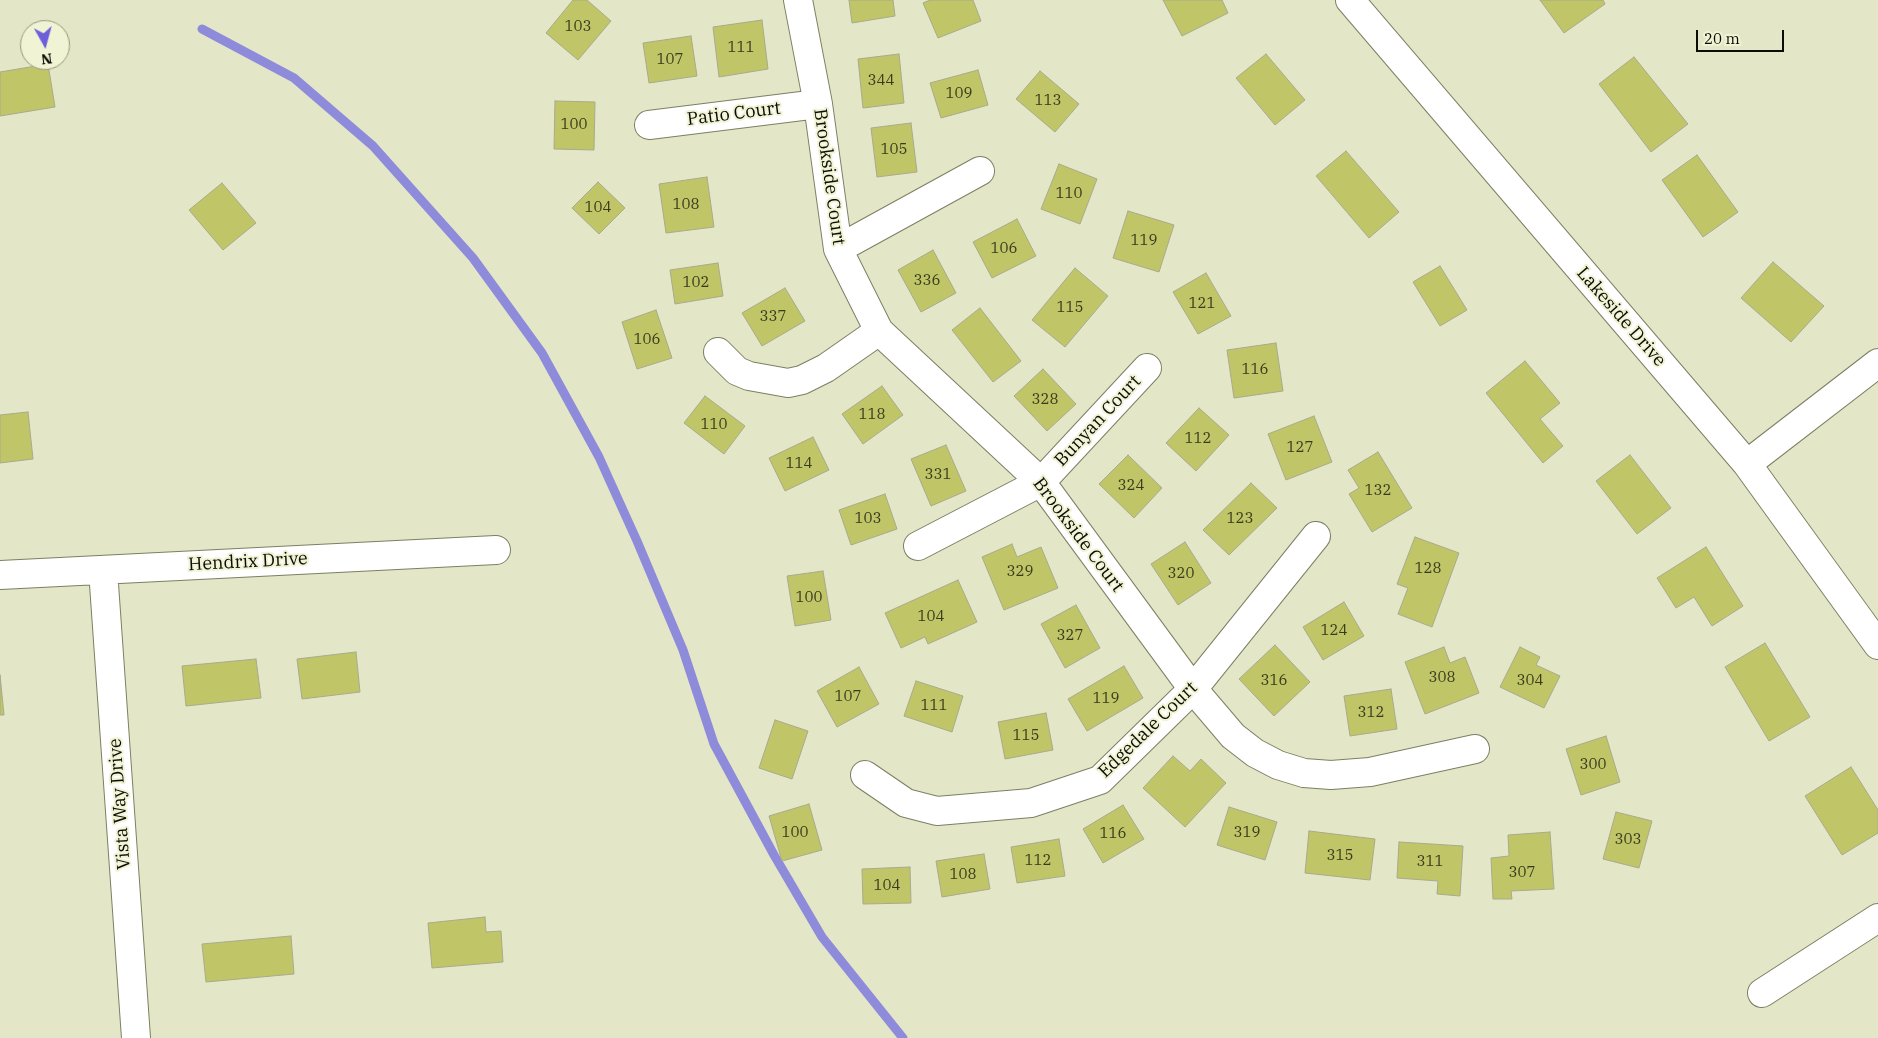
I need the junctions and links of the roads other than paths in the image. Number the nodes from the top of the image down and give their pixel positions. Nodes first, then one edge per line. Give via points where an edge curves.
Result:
1 (798, 0) edge
2 (1350, 0) edge
3 (818, 104) junction
4 (649, 125) dead end
5 (980, 171) dead end
6 (838, 249) junction
7 (879, 331) junction
8 (718, 352) dead end
9 (1878, 363) edge
10 (1147, 368) dead end
11 (1747, 464) junction
12 (1041, 482) junction
13 (1316, 536) dead end
14 (918, 546) dead end
15 (496, 550) dead end
16 (103, 570) junction
17 (0, 575) edge
18 (1878, 645) edge
19 (1193, 689) junction
20 (1475, 749) dead end
21 (865, 775) dead end
22 (1878, 918) edge
23 (1762, 993) dead end
24 (136, 1038) edge

1 - 3 street, Brookside Court
2 - 11 street, Lakeside Drive
3 - 4 street, Patio Court
3 - 6 street, Brookside Court
5 - 6 street
6 - 7 street, Brookside Court
7 - 8 street via 826,368 788,383 749,376 737,370
7 - 12 street, Brookside Court
9 - 11 street
10 - 12 street, Bunyan Court
11 - 18 street, Lakeside Drive
12 - 14 street, Bunyan Court
12 - 19 street, Brookside Court
13 - 19 street, Edgedale Court
15 - 16 street, Hendrix Drive
16 - 17 street, Hendrix Drive
16 - 24 street, Vista Way Drive
19 - 20 street, Brookside Court via 1233,736 1255,754 1304,773 1370,772
19 - 21 street, Edgedale Court via 1100,780 1031,803 937,811 906,803
22 - 23 street

